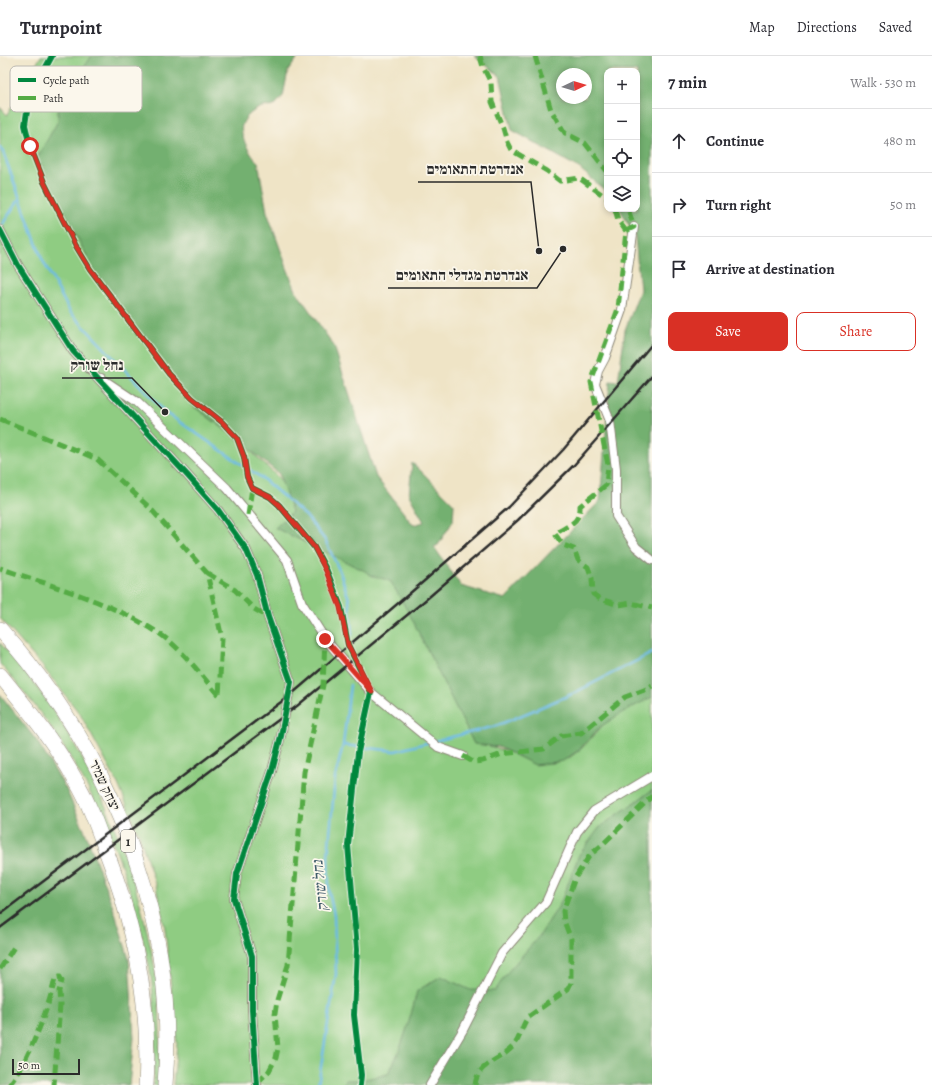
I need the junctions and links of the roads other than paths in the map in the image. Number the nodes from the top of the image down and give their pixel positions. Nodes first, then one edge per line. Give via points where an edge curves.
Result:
1 (634, 227) dead end
2 (0, 230) edge
3 (89, 370) junction
4 (652, 560) edge
5 (0, 629) edge
6 (0, 675) edge
7 (463, 756) dead end
8 (652, 776) edge
9 (146, 1085) edge
10 (165, 1085) edge
11 (257, 1085) edge
12 (430, 1085) edge

1 - 4 street via 622,310 595,384 610,421 616,469 616,516 636,547
2 - 3 street via 22,271 73,351
3 - 7 street via 137,402 227,488 287,560 302,603 325,639 372,692 438,747
3 - 11 street via 198,487 246,549 257,575 268,617 291,682 272,771 237,874 234,899 252,956 252,1010
5 - 10 highway, יצחק שמיר / 1 via 21,652 66,714 90,754 127,837 152,917 161,963 168,1051
6 - 9 highway, יצחק שמיר / 1 via 36,719 74,776 108,854 126,910 141,976 146,1015
8 - 12 street via 594,810 577,832 546,902 502,953 463,1030

